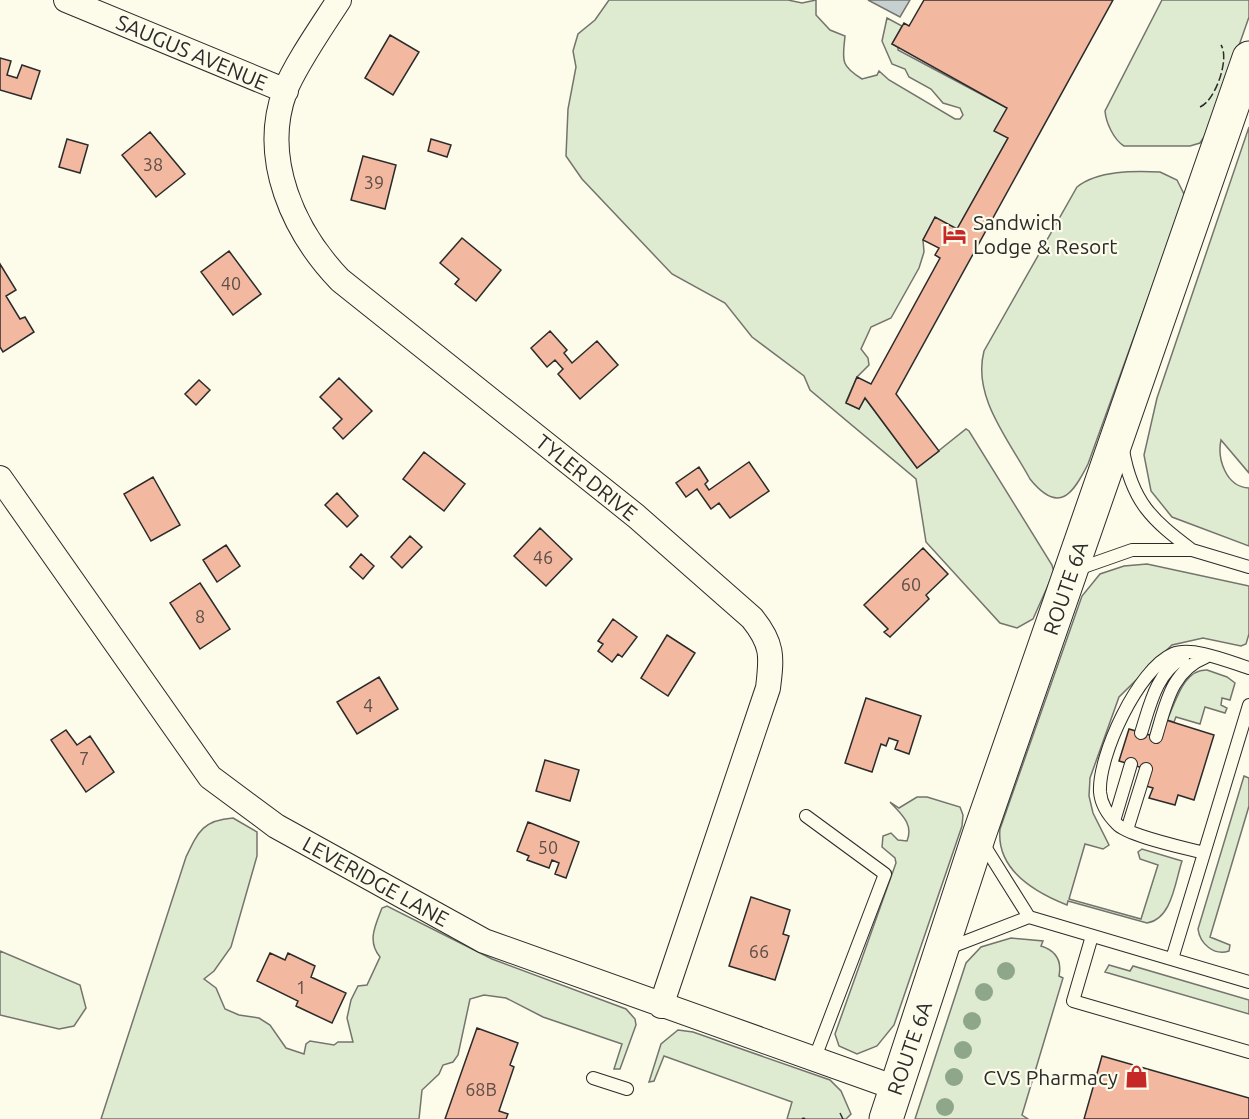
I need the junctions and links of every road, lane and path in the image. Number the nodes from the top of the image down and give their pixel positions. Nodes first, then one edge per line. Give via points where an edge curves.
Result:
1 (66, 0) edge
2 (339, 0) edge
3 (1249, 58) edge
4 (285, 91) junction
5 (1120, 431) junction
6 (0, 478) edge
7 (1192, 550) junction
8 (1249, 567) edge
9 (1071, 572) junction
10 (1192, 653) junction
11 (1207, 656) junction
12 (1249, 668) edge
13 (1249, 705) edge
14 (1142, 733) dead end
15 (1156, 737) dead end
16 (1131, 764) dead end
17 (1146, 769) dead end
18 (806, 816) dead end
19 (1114, 821) junction
20 (1129, 831) junction
21 (979, 835) junction
22 (1204, 854) junction
23 (1029, 917) junction
24 (1092, 936) junction
25 (942, 950) junction
26 (1172, 959) junction
27 (1249, 982) edge
28 (661, 1006) junction
29 (1249, 1052) edge
30 (814, 1060) junction
31 (593, 1078) dead end
32 (896, 1088) junction
33 (627, 1089) dead end
34 (885, 1119) edge

1 - 4 street, SAUGUS AVENUE
2 - 4 street, TYLER DRIVE
3 - 5 main road, ROUTE 6A
4 - 28 street, TYLER DRIVE via 277,136 278,164 299,224 325,264 636,516 752,618 767,637 772,659 768,688
5 - 7 lane via 1126,470 1148,513
5 - 9 main road, ROUTE 6A
6 - 28 street, LEVERIDGE LANE via 210,777 276,826 484,941
7 - 8 lane
7 - 9 lane via 1132,550
9 - 21 main road, ROUTE 6A
10 - 11 lane
10 - 14 lane via 1173,663 1154,691
10 - 19 lane via 1172,655 1158,665 1124,711 1101,779 1103,804
11 - 12 lane
11 - 15 lane via 1184,668 1169,695
13 - 22 lane
16 - 19 lane
17 - 20 lane
18 - 30 lane via 885,874
19 - 20 lane
20 - 22 lane
21 - 23 lane
21 - 25 main road, ROUTE 6A
22 - 26 lane
23 - 24 lane
23 - 25 lane
24 - 26 lane
24 - 29 lane via 1073,1001
25 - 32 main road, ROUTE 6A
26 - 27 lane
28 - 30 street, LEVERIDGE LANE
30 - 32 street, LEVERIDGE LANE
31 - 33 lane
32 - 34 main road, ROUTE 6A

